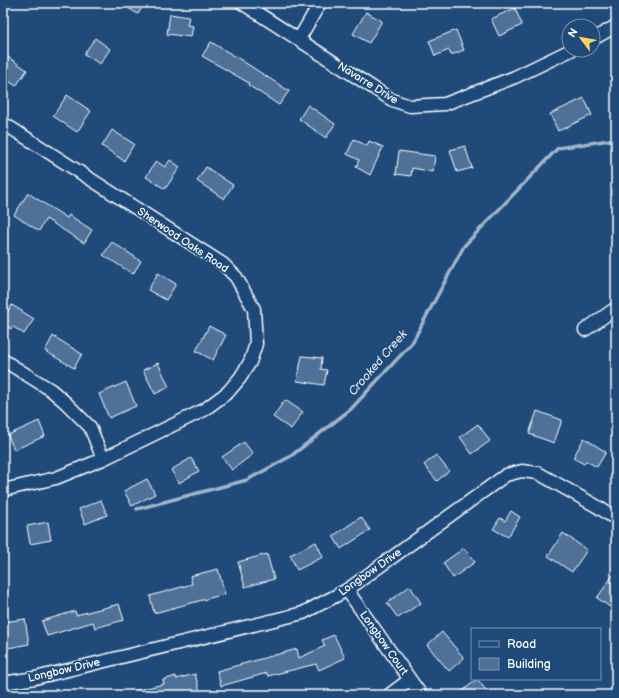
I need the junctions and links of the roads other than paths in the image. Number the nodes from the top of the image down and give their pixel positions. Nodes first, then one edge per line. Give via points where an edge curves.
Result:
1 (242, 3) edge
2 (320, 3) edge
3 (616, 26) edge
4 (601, 34) edge
5 (299, 39) junction
6 (561, 55) edge
7 (3, 123) edge
8 (616, 308) edge
9 (585, 330) dead end
10 (3, 360) edge
11 (103, 459) junction
12 (3, 490) edge
13 (616, 519) edge
14 (347, 590) junction
15 (409, 680) junction
16 (3, 683) edge
17 (389, 695) edge
18 (421, 695) edge

1 - 5 street, Navarre Drive
2 - 5 street
3 - 4 street
5 - 6 street, Navarre Drive via 392,100 410,106 445,104 515,77
7 - 11 street, Sherwood Oaks Road via 223,264 236,277 254,309 256,344 244,373 228,392 204,410
8 - 9 street
10 - 11 street via 66,402 90,427
11 - 12 street, Sherwood Oaks Road via 56,478
13 - 14 street, Longbow Drive via 538,473 522,471 506,475
14 - 15 street, Longbow Court
14 - 16 street, Longbow Drive via 303,613 36,678
15 - 17 street
15 - 18 street, Longbow Court

